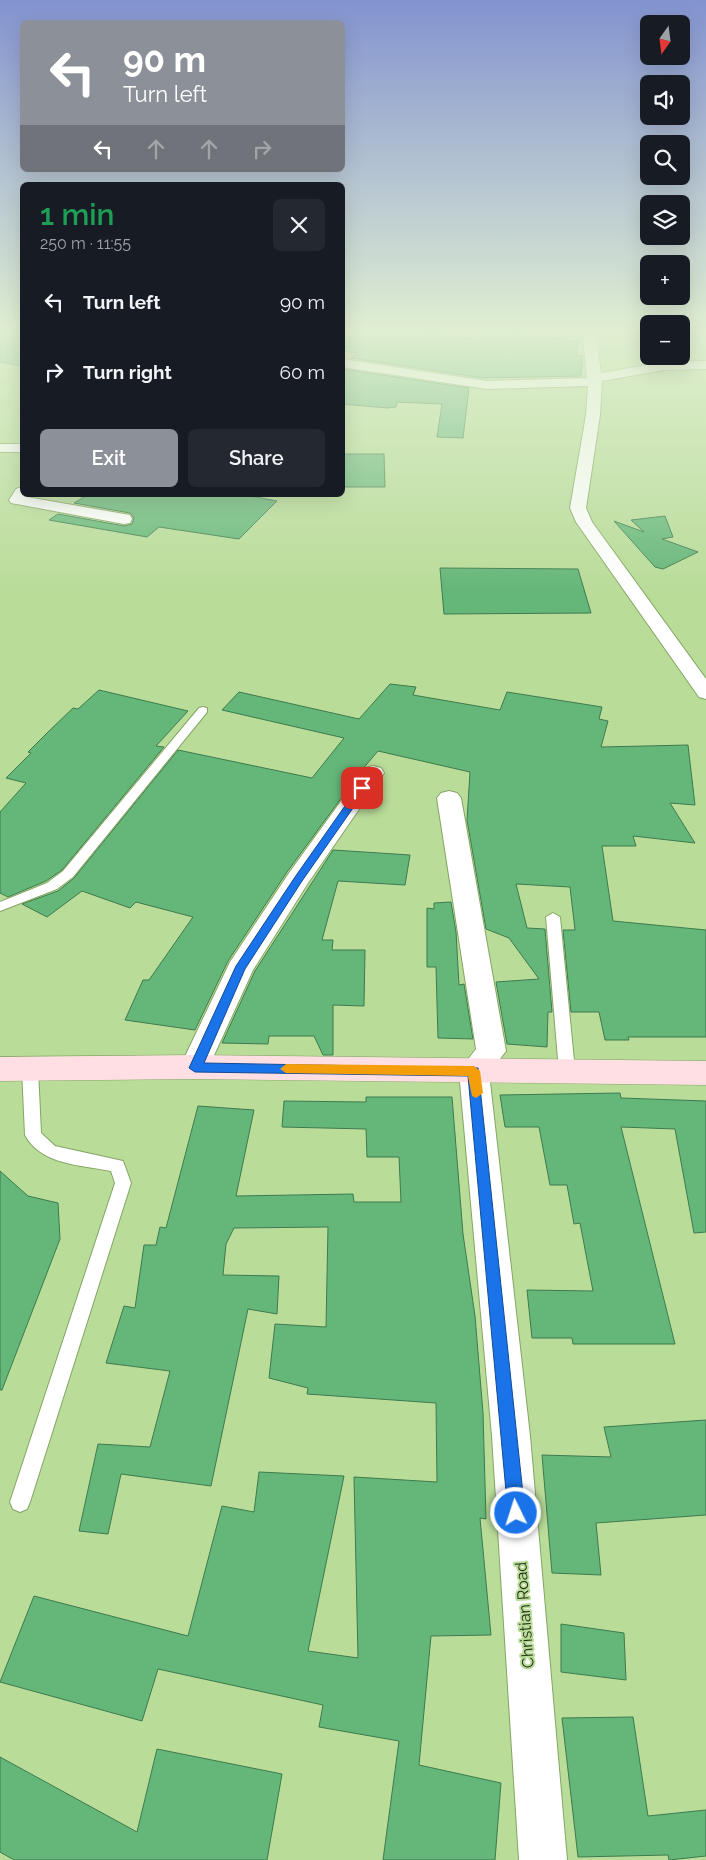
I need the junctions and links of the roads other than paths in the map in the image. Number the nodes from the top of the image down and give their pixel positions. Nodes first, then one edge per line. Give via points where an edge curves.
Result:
1 (592, 418) edge
2 (0, 448) edge
3 (20, 448) edge
4 (20, 495) edge
5 (124, 519) dead end
6 (706, 693) edge
7 (203, 710) dead end
8 (373, 773) dead end
9 (449, 798) dead end
10 (0, 907) edge
11 (553, 917) dead end
12 (195, 1068) junction
13 (15, 1069) edge
14 (474, 1071) junction
15 (567, 1071) junction
16 (706, 1073) edge
17 (20, 1502) dead end
18 (543, 1860) edge

1 - 6 street via 578,508 584,522
2 - 3 street
4 - 5 street via 17,500
7 - 10 lane via 68,874 52,886
8 - 12 street via 298,879 240,969
9 - 14 street via 491,1051
11 - 15 lane
12 - 13 street
12 - 14 street
13 - 17 lane via 33,1136 50,1152 117,1166 124,1183
14 - 15 street
14 - 18 street, Christian Road via 511,1436
15 - 16 street

